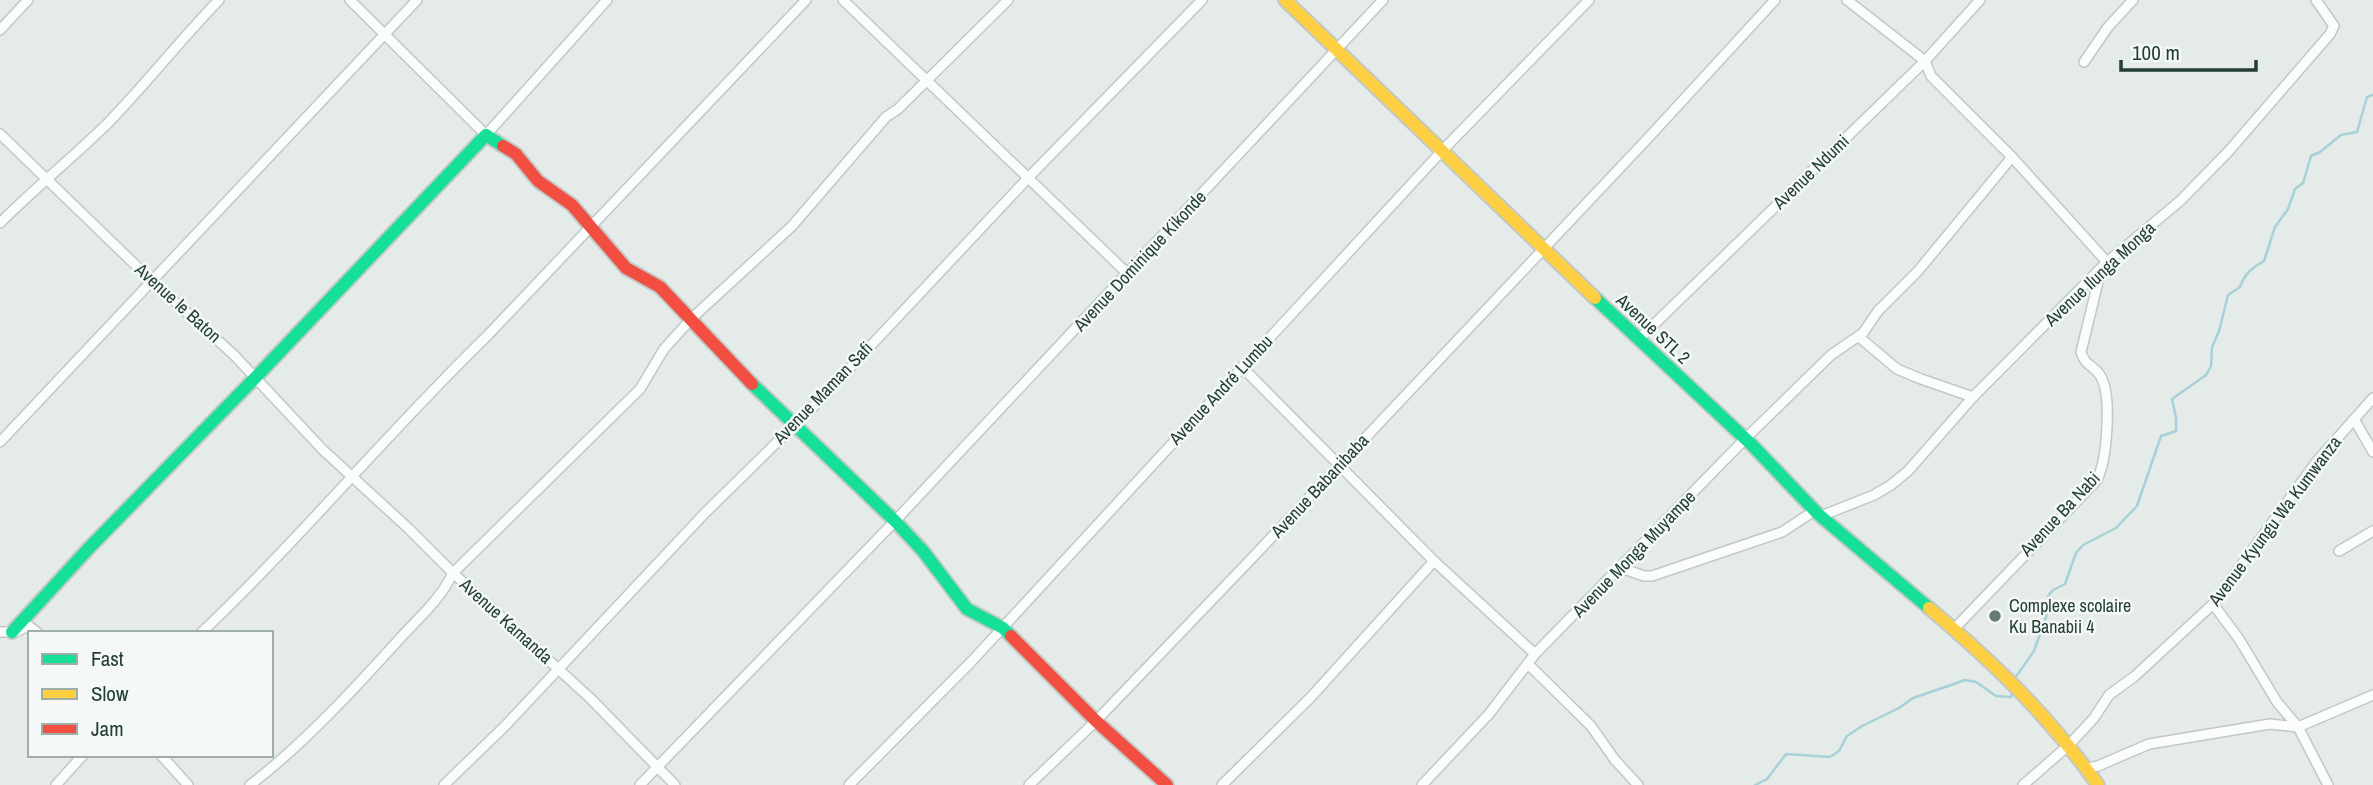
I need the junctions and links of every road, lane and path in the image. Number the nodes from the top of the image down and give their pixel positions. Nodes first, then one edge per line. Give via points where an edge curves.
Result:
1 (29, 0) edge
2 (219, 0) edge
3 (350, 0) edge
4 (416, 0) edge
5 (607, 0) edge
6 (806, 0) edge
7 (843, 0) edge
8 (1008, 0) edge
9 (1202, 0) edge
10 (1285, 0) edge
11 (1383, 0) edge
12 (1589, 0) edge
13 (1775, 0) edge
14 (1847, 0) edge
15 (1980, 0) edge
16 (2133, 0) edge
17 (2316, 0) edge
18 (0, 30) edge
19 (384, 34) junction
20 (1335, 50) junction
21 (1924, 61) junction
22 (2084, 62) dead end
23 (927, 79) junction
24 (0, 134) edge
25 (486, 135) junction
26 (1440, 152) junction
27 (2012, 157) junction
28 (1028, 177) junction
29 (47, 179) junction
30 (0, 223) edge
31 (591, 227) junction
32 (1542, 249) junction
33 (2107, 262) junction
34 (1128, 274) junction
35 (152, 281) junction
36 (691, 319) junction
37 (1859, 337) junction
38 (1638, 340) junction
39 (1242, 368) junction
40 (256, 377) junction
41 (1988, 383) junction
42 (1960, 392) junction
43 (1973, 397) junction
44 (2373, 398) edge
45 (2354, 419) junction
46 (794, 425) junction
47 (1745, 439) junction
48 (0, 442) edge
49 (2373, 452) edge
50 (1338, 467) junction
51 (353, 476) junction
52 (1818, 513) junction
53 (895, 521) junction
54 (2373, 531) edge
55 (2339, 551) dead end
56 (1434, 561) junction
57 (1621, 568) junction
58 (453, 573) junction
59 (2213, 604) junction
60 (1003, 628) junction
61 (1954, 629) junction
62 (35, 631) edge
63 (203, 631) edge
64 (3, 633) edge
65 (1535, 654) junction
66 (1528, 664) junction
67 (559, 669) junction
68 (2373, 695) edge
69 (1096, 721) junction
70 (2298, 727) junction
71 (2068, 745) junction
72 (81, 757) edge
73 (163, 757) edge
74 (658, 768) junction
75 (2087, 768) junction
76 (56, 785) edge
77 (188, 785) edge
78 (250, 785) edge
79 (444, 785) edge
80 (640, 785) edge
81 (675, 785) edge
82 (849, 785) edge
83 (1029, 785) edge
84 (1167, 785) edge
85 (1222, 785) edge
86 (1422, 785) edge
87 (1638, 785) edge
88 (2023, 785) edge
89 (2098, 785) edge
90 (2328, 785) edge

1 - 18 street
2 - 29 street via 107,124
3 - 19 street
4 - 19 street
5 - 25 street
6 - 31 street
7 - 23 street
8 - 23 street
9 - 28 street, Avenue Maman Safi
10 - 20 street, Avenue STL 2
11 - 20 street, Avenue Dominique Kikonde
12 - 26 street, Avenue André Lumbu
13 - 32 street, Avenue Babanibaba
14 - 21 street
15 - 21 street, Avenue Ndumi
16 - 22 street
17 - 33 street, Avenue Ilunga Monga via 2334,26 2324,43 2190,191
19 - 25 street
19 - 35 street
20 - 26 street, Avenue STL 2
20 - 34 street, Avenue Dominique Kikonde
21 - 27 street via 1931,76
21 - 38 street, Avenue Ndumi
23 - 28 street
23 - 36 street via 886,117 792,226
24 - 29 street, Avenue le Baton
25 - 31 street via 516,154 538,181 572,205
25 - 40 street
26 - 32 street, Avenue STL 2
26 - 39 street, Avenue André Lumbu
27 - 33 street
27 - 37 street, Avenue Monga Muyampe
28 - 34 street
28 - 46 street, Avenue Maman Safi
29 - 30 street
29 - 35 street, Avenue le Baton
31 - 36 street via 626,268 660,287
31 - 51 street
32 - 38 street, Avenue STL 2
32 - 50 street, Avenue Babanibaba
33 - 41 street, Avenue Ilunga Monga
33 - 61 street, Avenue Ba Nabi via 2081,352 2106,388 2102,469
34 - 53 street, Avenue Dominique Kikonde
35 - 40 street, Avenue le Baton
35 - 48 street
36 - 46 street
36 - 58 street via 656,358 634,396
37 - 42 street via 1898,369
37 - 47 street, Avenue Monga Muyampe via 1831,355
38 - 47 street, Avenue STL 2
39 - 50 street
39 - 60 street, Avenue André Lumbu
40 - 51 street, Avenue le Baton
40 - 64 street
41 - 42 street
41 - 43 street, Avenue Ilunga Monga
42 - 43 street
43 - 52 street, Avenue Ilunga Monga via 1891,485
44 - 45 street, Avenue Kyungu Wa Kumwanza
45 - 49 street
45 - 59 street, Avenue Kyungu Wa Kumwanza via 2304,477
46 - 53 street
46 - 67 street, Avenue Maman Safi
47 - 52 street, Avenue STL 2
47 - 57 street, Avenue Monga Muyampe
50 - 56 street
50 - 69 street, Avenue Babanibaba
51 - 58 street, Avenue Kamanda
51 - 63 street
52 - 57 street, Avenue Ilunga Monga via 1783,532 1652,576
52 - 61 street, Avenue STL 2
53 - 60 street via 967,610
53 - 74 street, Avenue Dominique Kikonde
54 - 55 street
56 - 65 street
56 - 85 street via 1311,697
57 - 65 street, Avenue Monga Muyampe
58 - 67 street, Avenue Kamanda
58 - 78 street via 438,598 373,667
59 - 70 street
59 - 71 street, Avenue Kyungu Wa Kumwanza via 2109,695
60 - 69 street
60 - 82 street, Avenue André Lumbu
61 - 71 street, Avenue STL 2 via 2029,699
62 - 64 street via 29,626
65 - 66 street
66 - 86 street
66 - 87 street via 1591,726
67 - 74 street, Avenue Kamanda
67 - 79 street, Avenue Maman Safi
68 - 70 street
69 - 83 street, Avenue Babanibaba
69 - 84 street
70 - 75 street via 2270,724 2149,744
70 - 90 street
71 - 75 street
71 - 88 street, Avenue Kyungu Wa Kumwanza
72 - 76 street
73 - 77 street
74 - 80 street, Avenue Dominique Kikonde
74 - 81 street
75 - 89 street

